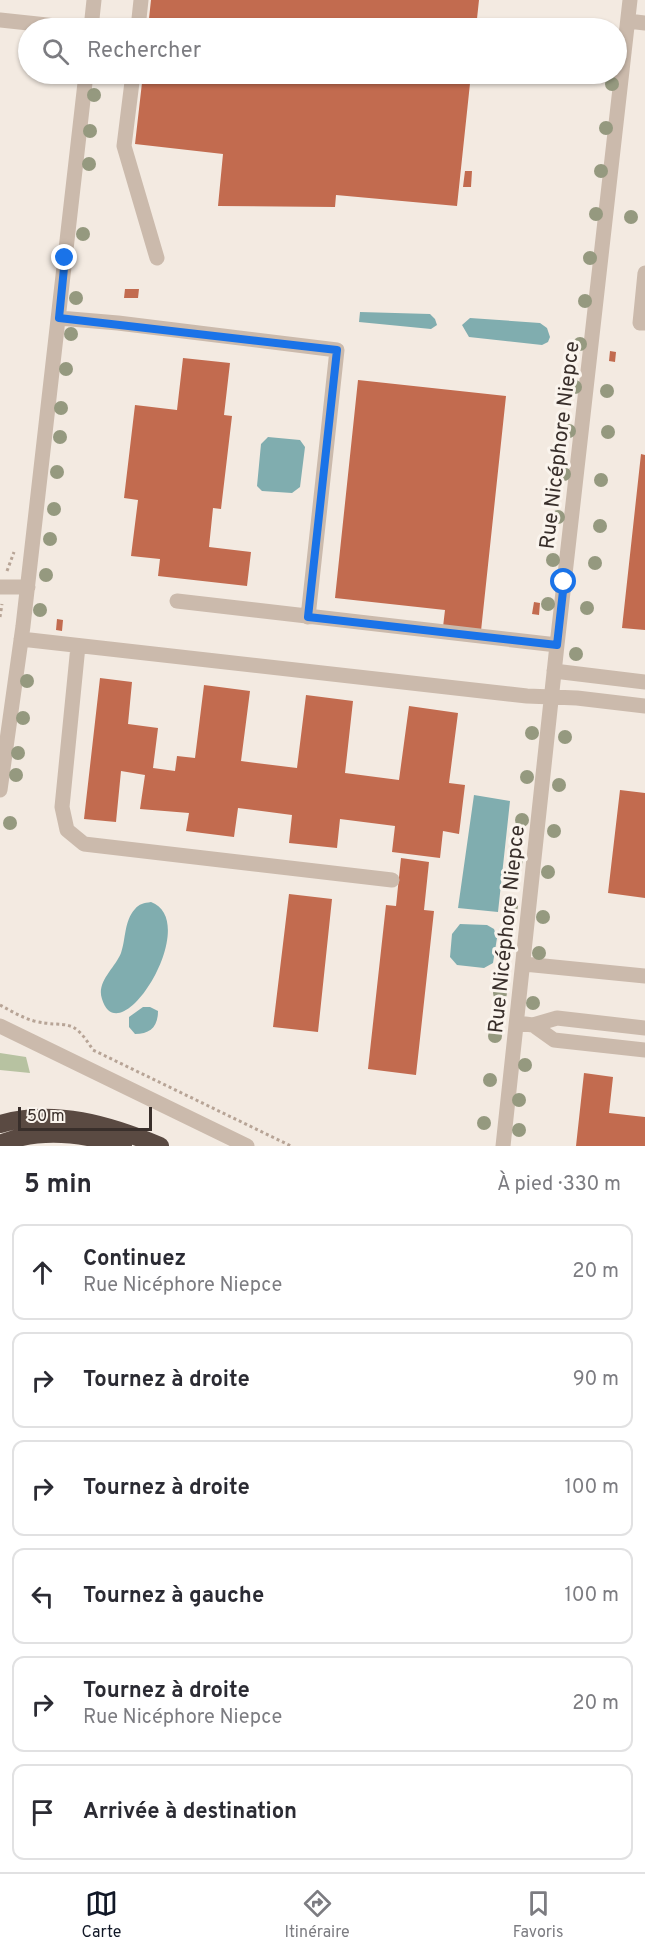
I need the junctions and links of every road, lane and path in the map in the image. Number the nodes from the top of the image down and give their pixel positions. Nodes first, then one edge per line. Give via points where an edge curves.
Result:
1 (94, 0) edge
2 (141, 0) edge
3 (630, 0) edge
4 (91, 18) edge
5 (139, 18) edge
6 (0, 20) edge
7 (628, 21) junction
8 (18, 22) edge
9 (645, 23) edge
10 (627, 30) edge
11 (85, 84) edge
12 (132, 84) edge
13 (621, 84) edge
14 (157, 258) dead end
15 (645, 273) edge
16 (59, 318) junction
17 (645, 323) edge
18 (0, 587) edge
19 (28, 587) junction
20 (177, 601) dead end
21 (308, 617) junction
22 (21, 639) junction
23 (557, 645) junction
24 (78, 646) junction
25 (554, 671) junction
26 (645, 682) edge
27 (551, 697) junction
28 (645, 706) edge
29 (0, 790) edge
30 (392, 880) dead end
31 (524, 964) junction
32 (645, 976) edge
33 (0, 1005) edge
34 (525, 1024) junction
35 (0, 1026) edge
36 (645, 1028) edge
37 (23, 1038) junction
38 (0, 1040) edge
39 (645, 1050) edge
40 (0, 1124) edge
41 (0, 1144) edge
42 (123, 1146) edge
43 (160, 1146) edge
44 (247, 1146) edge
45 (291, 1146) edge
46 (503, 1146) edge

1 - 4 street
2 - 5 street
3 - 7 street, Rue Nicéphore Niepce
6 - 8 street
7 - 9 street
7 - 10 street, Rue Nicéphore Niepce
11 - 16 street
12 - 14 street via 124,146
13 - 23 street, Rue Nicéphore Niepce
15 - 17 street via 640,323
16 - 19 street
16 - 21 street via 337,350
18 - 19 street
19 - 22 street
20 - 21 street
21 - 23 street
22 - 24 street
22 - 29 street
23 - 25 street, Rue Nicéphore Niepce
24 - 27 street
24 - 30 street via 62,807 67,830 84,844
25 - 26 street
25 - 27 street, Rue Nicéphore Niepce
27 - 28 street
27 - 31 street, Rue Nicéphore Niepce
31 - 32 street
31 - 34 street, Rue Nicéphore Niepce
33 - 45 path via 33,1021 73,1026 93,1050
34 - 36 street via 557,1018
34 - 39 street via 554,1040
34 - 46 street, Rue Nicéphore Niepce
35 - 37 street
37 - 38 street
37 - 44 street
40 - 43 highway via 35,1117 78,1120
41 - 42 highway via 21,1137 62,1133

